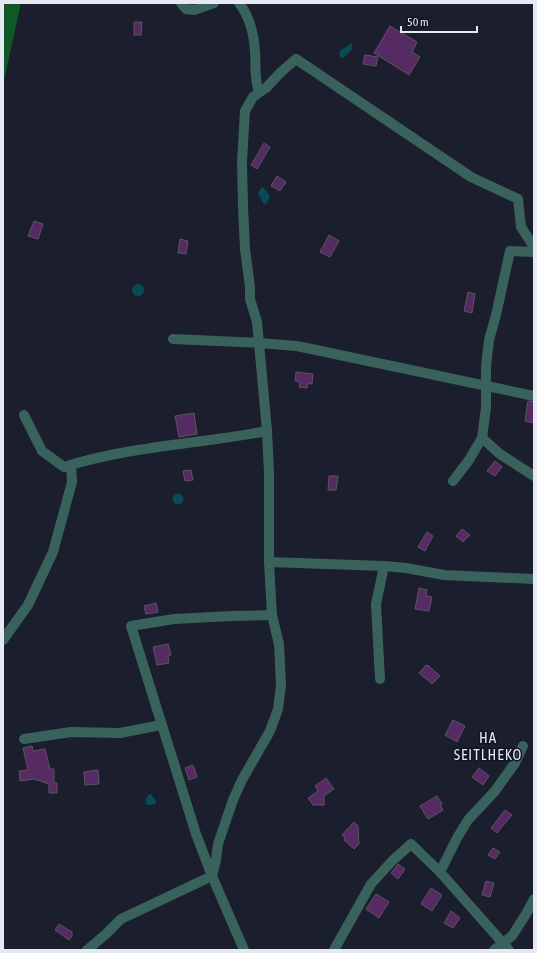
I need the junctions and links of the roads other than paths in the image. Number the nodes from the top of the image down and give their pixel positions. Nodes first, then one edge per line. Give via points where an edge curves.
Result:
1 (182, 3) edge
2 (214, 3) edge
3 (238, 3) edge
4 (259, 92) junction
5 (534, 247) edge
6 (534, 252) edge
7 (174, 339) dead end
8 (259, 342) junction
9 (486, 387) junction
10 (534, 396) edge
11 (24, 415) dead end
12 (267, 431) junction
13 (482, 438) junction
14 (71, 465) junction
15 (534, 476) edge
16 (453, 481) dead end
17 (269, 562) junction
18 (384, 566) junction
19 (534, 579) edge
20 (272, 616) junction
21 (3, 640) edge
22 (380, 679) dead end
23 (161, 725) junction
24 (24, 739) dead end
25 (523, 746) dead end
26 (440, 872) junction
27 (212, 876) junction
28 (534, 899) edge
29 (506, 946) edge
30 (87, 950) edge
31 (244, 950) edge
32 (334, 950) edge
33 (494, 950) edge

1 - 2 street via 186,9 194,10
3 - 4 street via 246,12 252,30 256,84
4 - 5 street via 296,59 471,177 518,199 522,227
4 - 8 street via 253,97 246,111 242,161 250,299
6 - 9 street via 510,251 489,340
7 - 8 street
8 - 9 street via 297,346
8 - 12 street
9 - 10 street
9 - 13 street
11 - 14 street via 42,450 64,467
12 - 14 street via 142,448
12 - 17 street
13 - 15 street via 500,454
13 - 16 street
14 - 21 street via 72,482 53,552 28,605
17 - 18 street
17 - 20 street
18 - 19 street via 444,575
18 - 22 street via 376,604
20 - 23 street via 174,619 131,626
20 - 27 street via 279,644 281,685 278,708 270,731 233,800 218,844
23 - 24 street via 120,733 71,732
23 - 27 street
25 - 26 street via 515,763 495,792 468,820
26 - 29 street
26 - 32 street via 411,844 371,884
27 - 30 street via 121,919
27 - 31 street
28 - 29 street
29 - 33 street

